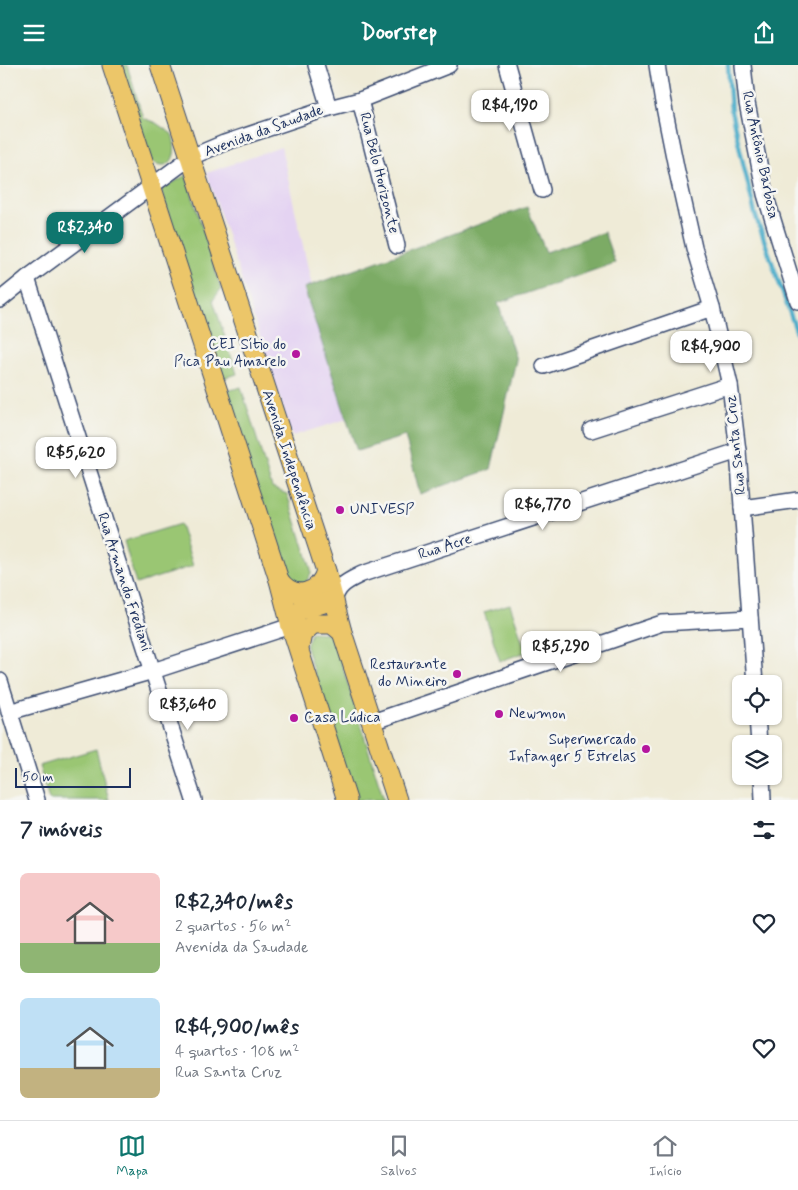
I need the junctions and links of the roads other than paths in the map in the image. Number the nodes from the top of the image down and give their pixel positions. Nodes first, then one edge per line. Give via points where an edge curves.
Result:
1 (112, 65) edge
2 (160, 65) edge
3 (316, 65) edge
4 (449, 65) edge
5 (507, 65) edge
6 (657, 65) edge
7 (743, 65) edge
8 (360, 100) junction
9 (329, 108) junction
10 (191, 157) junction
11 (151, 187) junction
12 (542, 190) dead end
13 (397, 246) dead end
14 (27, 278) junction
15 (0, 300) edge
16 (798, 301) edge
17 (712, 308) junction
18 (544, 366) dead end
19 (730, 385) junction
20 (591, 430) dead end
21 (738, 451) junction
22 (798, 500) edge
23 (742, 508) junction
24 (326, 571) junction
25 (279, 580) junction
26 (334, 600) junction
27 (750, 618) junction
28 (291, 626) junction
29 (342, 631) junction
30 (299, 648) junction
31 (153, 671) junction
32 (754, 675) edge
33 (0, 681) edge
34 (9, 712) junction
35 (372, 722) junction
36 (763, 785) edge
37 (37, 800) edge
38 (194, 800) edge
39 (347, 800) edge
40 (397, 800) edge
41 (764, 800) edge

1 - 11 main road
2 - 10 main road, Avenida Independência
3 - 9 street
4 - 8 street, Avenida da Saudade
5 - 12 street
6 - 17 street, Rua Santa Cruz via 676,172
7 - 16 street, Rua Antônio Barbosa via 765,194
8 - 9 street, Avenida da Saudade
8 - 13 street, Rua Belo Horizonte
9 - 10 street, Avenida da Saudade
10 - 11 street, Avenida da Saudade
10 - 24 main road, Avenida Independência
11 - 14 street, Avenida da Saudade
11 - 25 main road
14 - 15 street, Avenida da Saudade
14 - 31 street, Rua Armando Frediani
17 - 18 street
17 - 19 street, Rua Santa Cruz
19 - 20 street
19 - 21 street, Rua Santa Cruz
21 - 23 street, Rua Santa Cruz
21 - 26 street, Rua Acre via 362,574 344,584
22 - 23 street
23 - 27 street, Rua Santa Cruz
24 - 25 main road via 322,583 306,592 291,591
24 - 26 main road, Avenida Independência
25 - 28 main road
26 - 28 main road via 298,611
26 - 29 main road, Avenida Independência
27 - 32 street, Rua Santa Cruz
27 - 35 street via 662,623
28 - 30 main road
28 - 31 street
29 - 30 main road via 332,624 313,624 302,634
29 - 35 main road, Avenida Independência
30 - 39 main road
31 - 34 street
31 - 38 street, Rua Armando Frediani
33 - 34 street
34 - 37 street
35 - 40 main road, Avenida Independência
36 - 41 street

